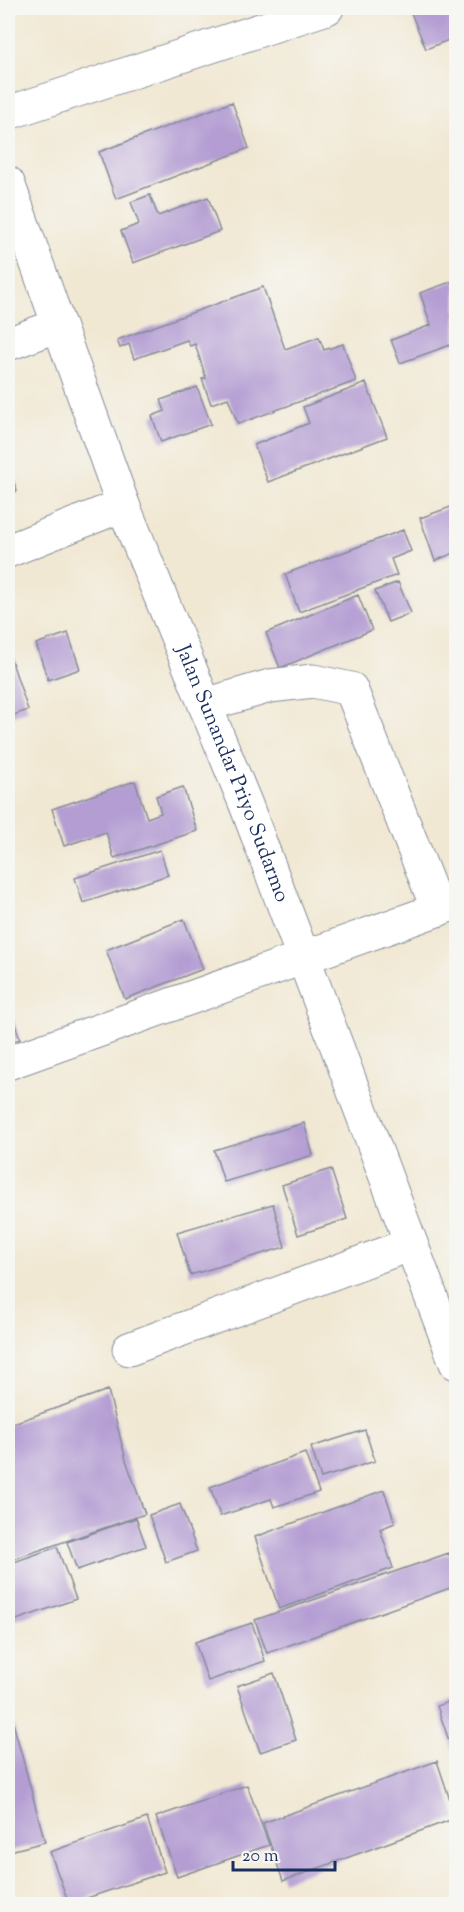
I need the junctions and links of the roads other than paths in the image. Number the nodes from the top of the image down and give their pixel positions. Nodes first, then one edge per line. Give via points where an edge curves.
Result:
1 (327, 8) edge
2 (8, 113) edge
3 (8, 189) edge
4 (58, 325) junction
5 (8, 344) edge
6 (123, 505) junction
7 (8, 551) edge
8 (205, 705) junction
9 (447, 906) edge
10 (305, 959) junction
11 (8, 1064) edge
12 (411, 1244) junction
13 (129, 1349) dead end
14 (456, 1363) edge

1 - 2 main road
3 - 4 main road, Jalan Sunandar Priyo Sudarmo
4 - 5 main road
4 - 6 main road, Jalan Sunandar Priyo Sudarmo
6 - 7 main road
6 - 8 main road, Jalan Sunandar Priyo Sudarmo
8 - 9 main road via 270,686 313,681 351,688
8 - 10 main road, Jalan Sunandar Priyo Sudarmo
9 - 10 main road
10 - 11 main road
10 - 12 main road, Jalan Sunandar Priyo Sudarmo
12 - 13 main road
12 - 14 main road, Jalan Sunandar Priyo Sudarmo

